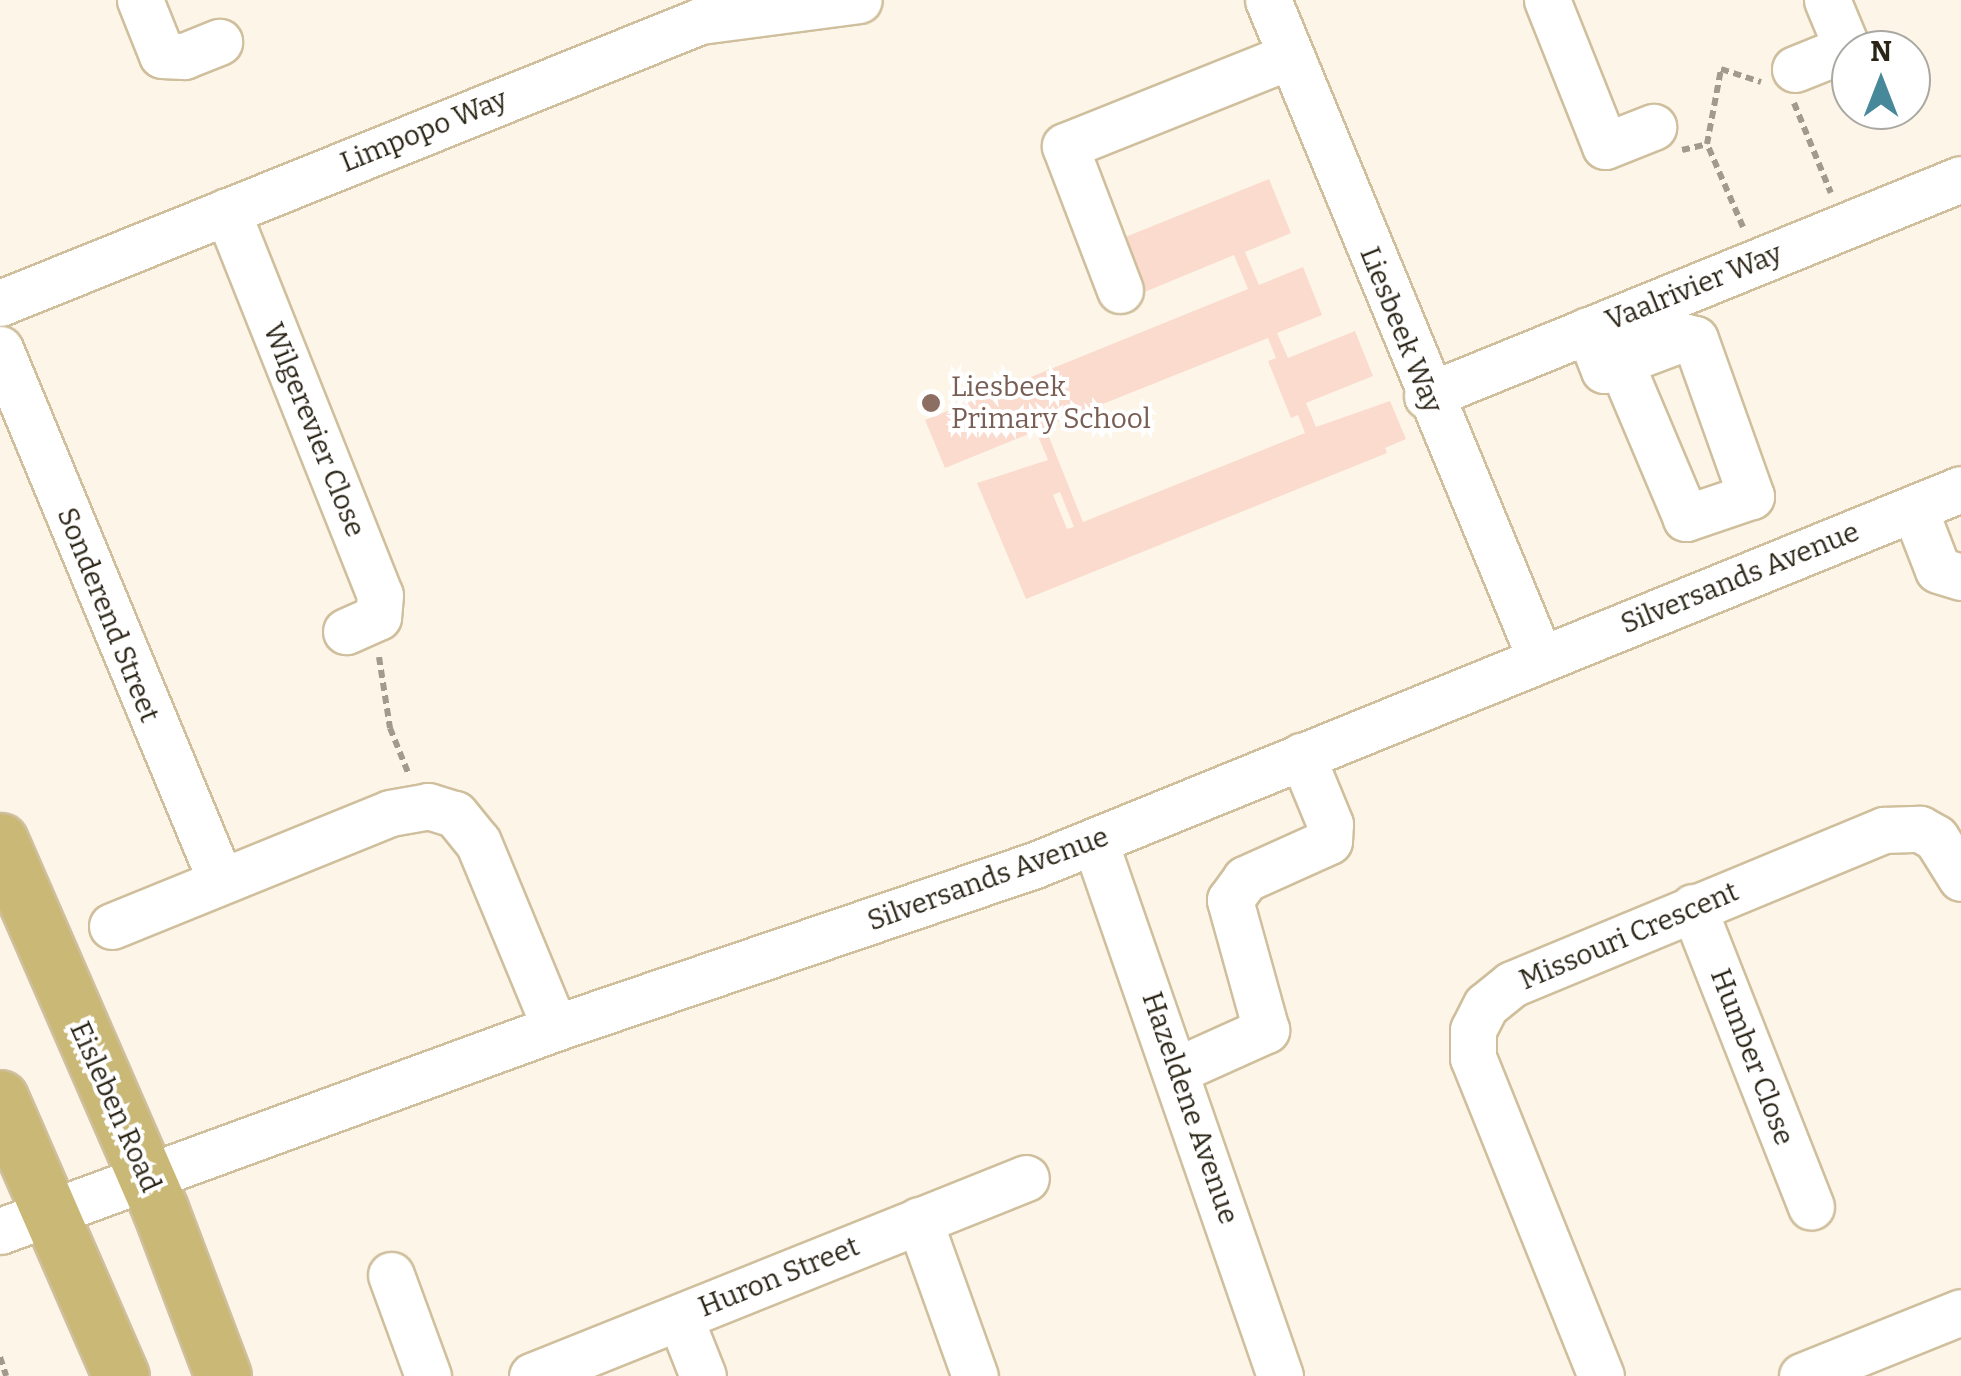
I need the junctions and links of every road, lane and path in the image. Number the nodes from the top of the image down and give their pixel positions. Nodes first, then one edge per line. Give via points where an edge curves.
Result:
1 (140, 0) edge
2 (859, 0) edge
3 (1268, 0) edge
4 (1547, 0) edge
5 (1828, 0) edge
6 (219, 42) dead end
7 (1290, 56) junction
8 (1785, 80) junction
9 (1653, 127) dead end
10 (1961, 179) edge
11 (1836, 208) dead end
12 (228, 211) junction
13 (1750, 240) dead end
14 (1120, 290) dead end
15 (0, 303) edge
16 (0, 349) edge
17 (1427, 396) junction
18 (1961, 489) edge
19 (1914, 508) junction
20 (1961, 576) edge
21 (358, 626) joint
22 (1540, 658) junction
23 (1302, 756) junction
24 (416, 805) junction
25 (0, 841) edge
26 (1095, 842) junction
27 (1961, 878) edge
28 (220, 879) junction
29 (1693, 907) junction
30 (112, 926) dead end
31 (555, 1028) junction
32 (1177, 1070) junction
33 (0, 1098) edge
34 (145, 1175) junction
35 (1026, 1178) dead end
36 (1811, 1206) dead end
37 (53, 1212) junction
38 (920, 1220) junction
39 (0, 1231) edge
40 (391, 1276) dead end
41 (1961, 1312) edge
42 (680, 1318) junction
43 (0, 1356) edge
44 (1877, 1363) edge
45 (6, 1376) edge
46 (121, 1376) edge
47 (222, 1376) edge
48 (428, 1376) edge
49 (532, 1376) edge
50 (702, 1376) edge
51 (975, 1376) edge
52 (1280, 1376) edge
53 (1601, 1376) edge
54 (1802, 1376) edge

1 - 6 street via 162,55 184,56
2 - 12 street, Limpopo Way via 700,21
3 - 7 street, Liesbeek Way
4 - 9 street via 1605,146
5 - 8 street via 1847,48
7 - 14 street via 1065,146
7 - 17 street, Liesbeek Way
8 - 11 path
8 - 13 path via 1760,82 1721,69 1707,144
10 - 17 street, Vaalrivier Way via 1596,361
12 - 15 street, Limpopo Way
12 - 21 street, Wilgerevier Close via 375,580 381,607
16 - 28 street, Sonderend Street
17 - 22 street, Liesbeek Way
18 - 19 street, Silversands Avenue
19 - 20 street via 1938,570
19 - 22 street, Silversands Avenue
21 - 24 path
22 - 23 street, Silversands Avenue
23 - 26 street, Silversands Avenue
23 - 32 street via 1330,824 1329,840 1244,879 1230,900 1266,1030
24 - 28 street
24 - 31 street via 454,814 478,842
25 - 34 main road, Eisleben Road
26 - 31 street, Silversands Avenue
26 - 32 street, Hazeldene Avenue
27 - 29 street, Missouri Crescent via 1936,838 1902,827
28 - 30 street
29 - 36 street, Humber Close
29 - 53 street, Missouri Crescent via 1512,984 1486,1005 1473,1030 1478,1073
31 - 34 street, Silversands Avenue
32 - 52 street, Hazeldene Avenue
33 - 37 main road
34 - 37 street, Silversands Avenue
34 - 47 main road, Eisleben Road
35 - 38 street, Huron Street
37 - 39 street, Silversands Avenue
37 - 46 main road
38 - 42 street, Huron Street
38 - 51 street
40 - 48 street
41 - 44 street
42 - 49 street, Huron Street
42 - 50 street
43 - 45 path
44 - 54 street

